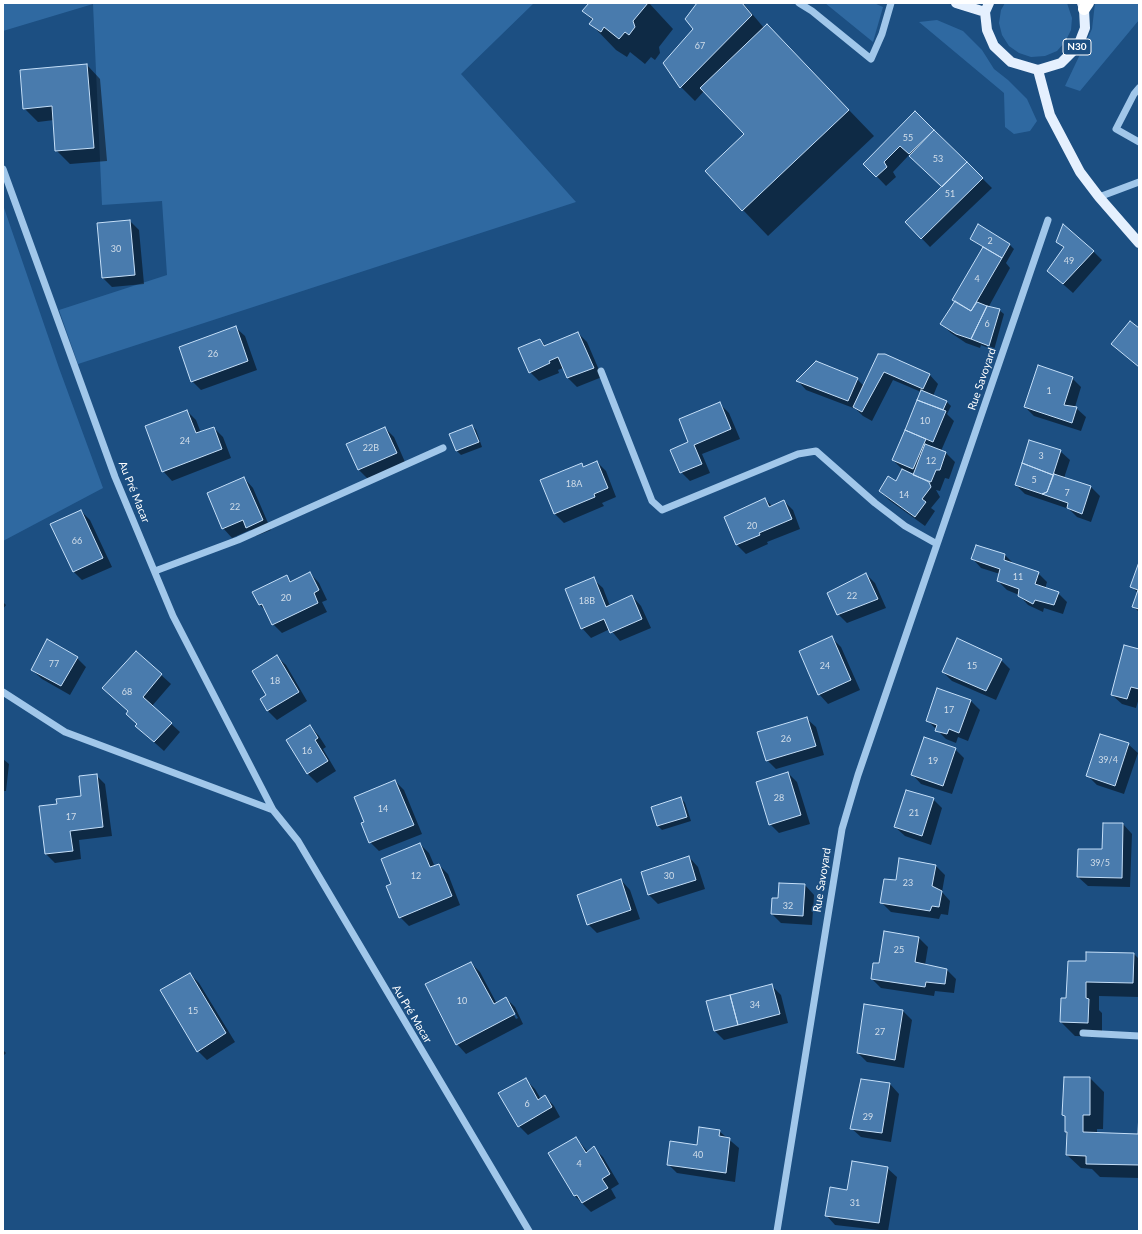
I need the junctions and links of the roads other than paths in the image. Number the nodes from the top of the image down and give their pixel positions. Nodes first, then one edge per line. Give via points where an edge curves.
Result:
1 (799, 3) edge
2 (891, 3) edge
3 (956, 3) edge
4 (1084, 5) edge
5 (987, 7) edge
6 (1038, 70) junction
7 (1139, 88) edge
8 (1139, 142) edge
9 (3, 169) edge
10 (1139, 182) edge
11 (1099, 197) junction
12 (1048, 220) dead end
13 (1139, 243) edge
14 (601, 371) dead end
15 (443, 448) dead end
16 (937, 544) junction
17 (155, 571) junction
18 (3, 692) edge
19 (273, 810) junction
20 (1083, 1033) dead end
21 (1139, 1036) edge
22 (529, 1231) edge
23 (776, 1231) edge

1 - 2 street via 871,59
3 - 5 main road
4 - 6 main road, N30 via 1085,28 1078,46 1061,63
5 - 6 main road via 987,30 994,46 1011,62
6 - 11 main road via 1050,115 1080,172
7 - 8 street via 1116,129
9 - 17 street, Au Pré Macar via 115,477
10 - 11 street
11 - 13 main road
12 - 16 street, Rue Savoyard
14 - 16 street via 652,501 662,510 798,454 816,451 875,503 905,526
15 - 17 street via 238,540
16 - 23 street, Rue Savoyard via 842,829
17 - 19 street, Au Pré Macar via 177,622
18 - 19 street via 65,732
19 - 22 street, Au Pré Macar via 298,841
20 - 21 street

